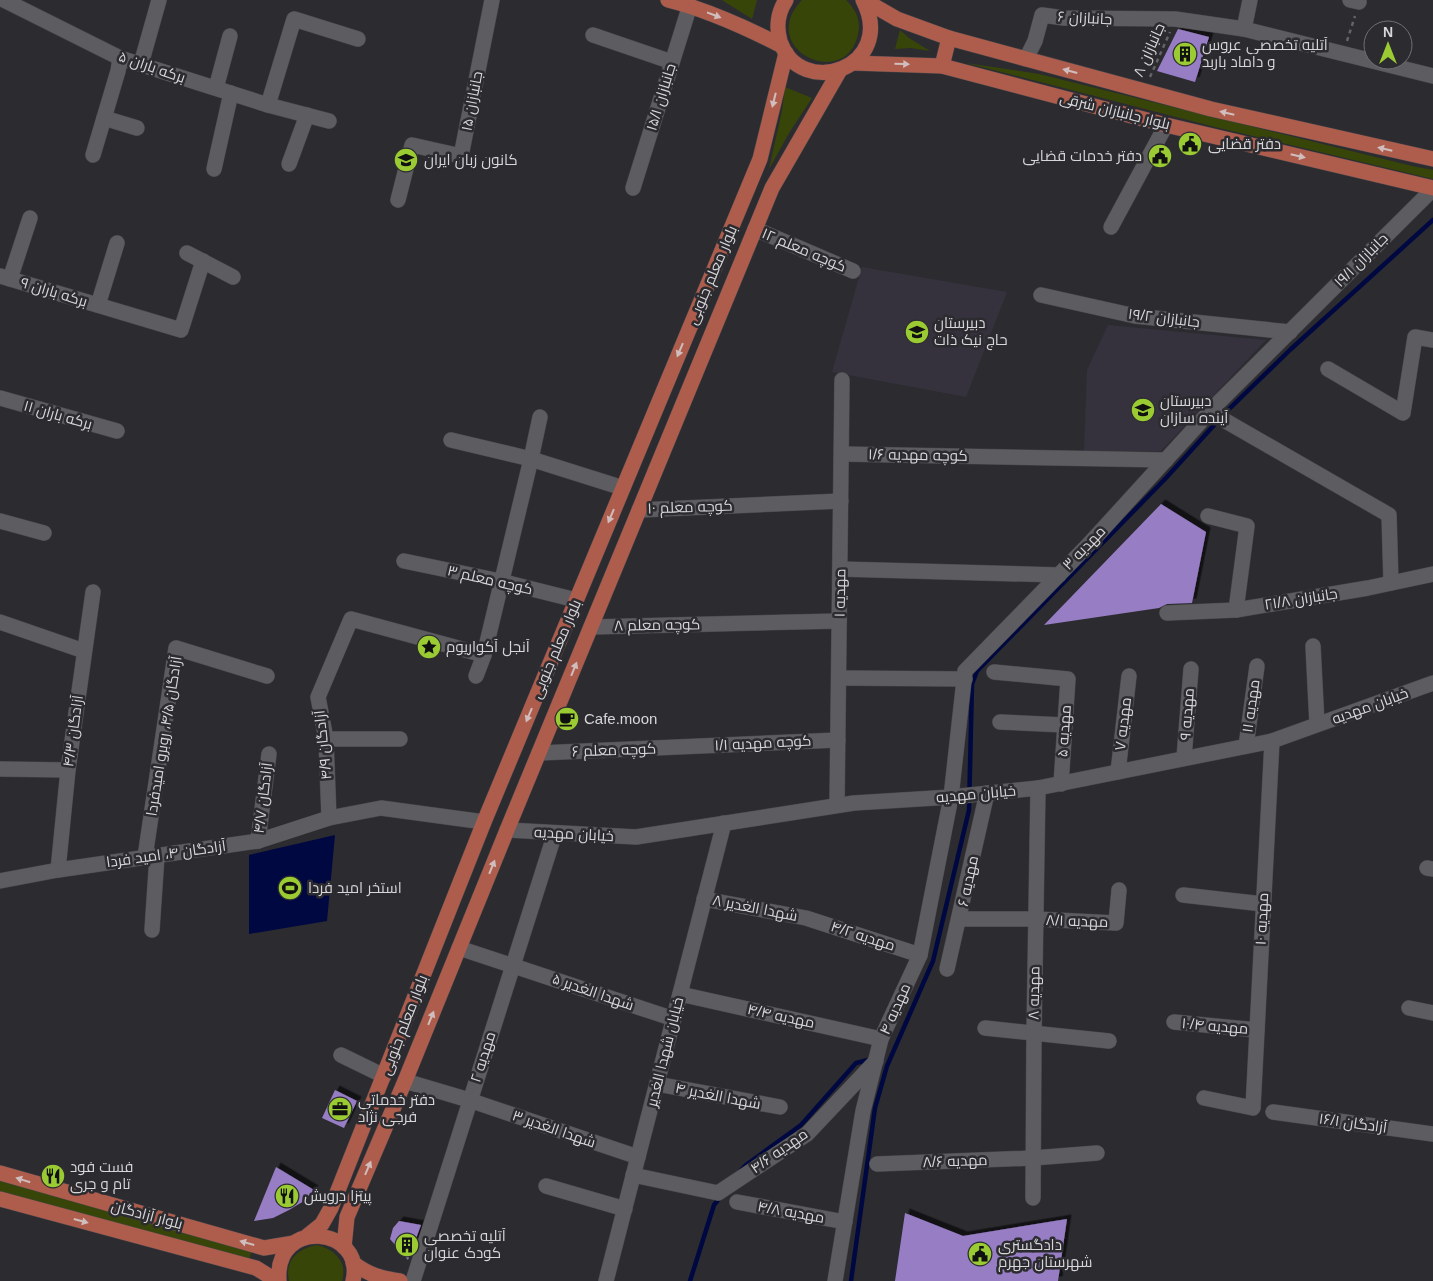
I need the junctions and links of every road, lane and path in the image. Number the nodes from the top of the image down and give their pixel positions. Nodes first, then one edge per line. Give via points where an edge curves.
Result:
1 (4, 0) edge
2 (159, 0) edge
3 (492, 0) edge
4 (668, 0) edge
5 (786, 0) edge
6 (864, 0) edge
7 (1250, 0) edge
8 (1354, 1) edge
9 (690, 3) edge
10 (1175, 19) junction
11 (1244, 29) junction
12 (230, 36) dead end
13 (593, 36) dead end
14 (949, 38) junction
15 (358, 39) dead end
16 (784, 50) junction
17 (1344, 54) junction
18 (120, 58) junction
19 (1026, 59) junction
20 (672, 62) junction
21 (141, 64) junction
22 (942, 66) junction
23 (847, 67) junction
24 (1433, 76) edge
25 (216, 88) junction
26 (1144, 90) junction
27 (231, 93) junction
28 (268, 105) junction
29 (307, 115) junction
30 (104, 118) junction
31 (329, 121) dead end
32 (1166, 124) junction
33 (138, 128) dead end
34 (93, 155) dead end
35 (1433, 159) edge
36 (289, 164) dead end
37 (214, 169) dead end
38 (633, 188) dead end
39 (1433, 188) edge
40 (398, 200) dead end
41 (30, 218) dead end
42 (1111, 227) dead end
43 (755, 229) junction
44 (117, 244) dead end
45 (187, 253) dead end
46 (203, 261) junction
47 (853, 270) dead end
48 (233, 276) dead end
49 (5, 278) edge
50 (1041, 295) dead end
51 (98, 305) junction
52 (1290, 332) junction
53 (1433, 340) edge
54 (1328, 369) dead end
55 (842, 380) dead end
56 (0, 398) edge
57 (1210, 412) junction
58 (540, 417) dead end
59 (117, 431) dead end
60 (451, 440) dead end
61 (842, 454) junction
62 (531, 459) junction
63 (1166, 460) junction
64 (623, 488) junction
65 (841, 501) junction
66 (639, 510) junction
67 (1208, 516) dead end
68 (0, 521) edge
69 (44, 533) dead end
70 (404, 560) dead end
71 (840, 568) junction
72 (1433, 574) edge
73 (1058, 575) junction
74 (500, 581) junction
75 (1391, 583) junction
76 (93, 592) dead end
77 (576, 600) junction
78 (1236, 610) junction
79 (1167, 613) dead end
80 (840, 621) junction
81 (0, 622) edge
82 (591, 627) junction
83 (1313, 646) dead end
84 (84, 650) junction
85 (484, 655) junction
86 (1257, 666) dead end
87 (1191, 669) dead end
88 (994, 672) dead end
89 (267, 676) dead end
90 (476, 676) dead end
91 (1129, 676) dead end
92 (839, 678) junction
93 (965, 679) junction
94 (1433, 683) edge
95 (1000, 722) dead end
96 (1317, 724) junction
97 (1064, 725) junction
98 (326, 739) junction
99 (400, 739) dead end
100 (838, 740) junction
101 (1272, 740) junction
102 (1246, 746) junction
103 (688, 747) joint
104 (539, 753) junction
105 (269, 754) dead end
106 (1184, 758) junction
107 (0, 769) edge
108 (68, 770) junction
109 (1118, 772) junction
110 (1061, 784) junction
111 (1038, 788) junction
112 (987, 793) junction
113 (951, 798) junction
114 (838, 806) junction
115 (329, 818) junction
116 (484, 822) junction
117 (724, 823) junction
118 (507, 830) junction
119 (555, 833) junction
120 (258, 841) junction
121 (151, 856) junction
122 (58, 870) junction
123 (0, 881) edge
124 (1119, 890) dead end
125 (1183, 895) dead end
126 (704, 899) junction
127 (1263, 904) junction
128 (806, 918) joint
129 (959, 919) junction
130 (1036, 919) junction
131 (152, 930) dead end
132 (459, 948) junction
133 (920, 955) junction
134 (513, 965) junction
135 (947, 969) dead end
136 (419, 986) junction
137 (441, 994) junction
138 (680, 994) junction
139 (1410, 1008) dead end
140 (1433, 1013) edge
141 (674, 1019) junction
142 (1174, 1022) dead end
143 (985, 1028) dead end
144 (1257, 1030) junction
145 (1034, 1032) junction
146 (881, 1038) junction
147 (1110, 1041) dead end
148 (340, 1055) dead end
149 (877, 1060) junction
150 (384, 1076) junction
151 (405, 1082) junction
152 (657, 1084) junction
153 (1204, 1098) dead end
154 (469, 1100) junction
155 (780, 1107) dead end
156 (1273, 1112) dead end
157 (1433, 1134) edge
158 (1097, 1153) dead end
159 (638, 1157) junction
160 (1033, 1158) junction
161 (877, 1164) dead end
162 (0, 1173) edge
163 (633, 1175) junction
164 (546, 1186) dead end
165 (1033, 1198) dead end
166 (0, 1199) edge
167 (737, 1202) dead end
168 (625, 1209) junction
169 (845, 1222) junction
170 (301, 1239) junction
171 (344, 1247) junction
172 (353, 1263) junction
173 (278, 1281) edge
174 (353, 1281) edge
175 (400, 1281) edge
176 (413, 1281) edge
177 (606, 1281) edge
178 (835, 1281) edge

1 - 18 street, برکه باران ۵
2 - 21 street
3 - 40 street, جانبازان ۱۵ via 461,156 412,145
4 - 9 main road, بلوار جانبازان شرقی
5 - 16 main road via 777,24
6 - 14 main road, بلوار جانبازان شرقی via 898,19
6 - 23 main road, بلوار معلم جنوبی via 869,11 871,34 861,55
7 - 11 street
8 - 17 path
9 -> 16 main road, بلوار جانبازان شرقی via 741,25
9 - 20 street, جانبازان ۱۵/۱
10 - 11 street
10 - 19 street, جانبازان ۶ via 1042,15
10 - 26 path, جانبازان ۸
11 - 17 street
12 - 25 street
13 - 20 street
14 - 19 main road, بلوار جانبازان شرقی
14 - 22 main road
15 - 28 street via 294,19
16 - 23 main road, بلوار جانبازان شرقی via 796,64 810,71 825,73
16 -> 64 main road, بلوار معلم جنوبی via 760,159
17 - 24 street
18 - 21 street, برکه باران ۵
18 - 30 street
26 -> 19 main road, بلوار جانبازان شرقی
20 - 38 street, جانبازان ۱۵/۱
21 - 25 street, برکه باران ۵
23 -> 22 main road, بلوار جانبازان شرقی
22 - 32 main road, بلوار جانبازان شرقی
23 - 43 main road, بلوار معلم جنوبی via 772,188
25 - 27 street, برکه باران ۵
35 -> 26 main road, بلوار جانبازان شرقی via 1211,109
27 - 28 street, برکه باران ۵
27 - 37 street
28 - 29 street, برکه باران ۵
29 - 31 street, برکه باران ۵
29 - 36 street
30 - 33 street
30 - 34 street
32 -> 39 main road, بلوار جانبازان شرقی
32 - 42 street
39 - 52 street, جانبازان ۱۹/۱
41 - 49 street, برکه باران ۹
43 - 47 street, کوچه معلم ۱۲
43 - 66 main road, بلوار معلم جنوبی
44 - 51 street, برکه باران ۹
45 - 46 street
46 - 48 street
46 - 51 street, برکه باران ۹ via 181,330
49 - 51 street, برکه باران ۹
50 - 52 street, جانبازان ۱۹/۲ via 1135,316
52 - 57 street, مهدیه ۳
53 - 54 street via 1415,337 1403,413
55 - 61 street, مهدیه ۱
56 - 59 street, برکه باران ۱۱
57 - 63 street, مهدیه ۳
57 - 75 street via 1389,515
58 - 62 street
60 - 62 street
61 - 63 street, کوچه مهدیه ۱/۶
61 - 65 street, مهدیه ۱
62 - 64 street
62 - 74 street
63 - 73 street, مهدیه ۳
64 -> 77 main road, بلوار معلم جنوبی
65 - 66 street, کوچه معلم ۱۰
65 - 71 street, مهدیه ۱
66 - 82 main road, بلوار معلم جنوبی
67 - 78 street via 1247,526
68 - 69 street
70 - 74 street, کوچه معلم ۳
71 - 73 street
71 - 80 street, مهدیه ۱
72 - 75 street, جانبازان ۲۱/۸
73 - 93 street, مهدیه ۳ via 965,671
74 - 77 street, کوچه معلم ۳
74 - 85 street
75 - 78 street, جانبازان ۲۱/۸
76 - 84 street, آزادگان ۴/۳
77 -> 116 main road, بلوار معلم جنوبی
78 - 79 street, جانبازان ۲۱/۸
80 - 82 street, کوچه معلم ۸
80 - 92 street, مهدیه ۱
81 - 84 street
104 -> 82 main road, بلوار معلم جنوبی
83 - 96 street
84 - 108 street, آزادگان ۴/۳
85 - 90 street
85 - 98 street, آزادگان ۴/۹ via 352,619 318,697
86 - 102 street, مهدیه ۱۱
87 - 106 street, مهدیه ۹
88 - 97 street, مهدیه ۵ via 1068,679
89 - 121 street, آزادگان ۴/۵، روبرو امیدفردا via 176,648
91 - 109 street, مهدیه ۷
92 - 93 street
92 - 100 street, مهدیه ۱
93 - 113 street, مهدیه ۳
94 - 96 street, خیابان مهدیه
95 - 97 street
96 - 101 street, خیابان مهدیه
97 - 110 street, مهدیه ۵
98 - 99 street
98 - 115 street, آزادگان ۴/۹
100 - 103 street, کوچه مهدیه ۱/۱
100 - 114 street, مهدیه ۱
101 - 102 street, خیابان مهدیه
101 - 127 street, مهدیه ۱۰
102 - 106 street, خیابان مهدیه
103 - 104 street, کوچه معلم ۶
104 - 118 main road, بلوار معلم جنوبی
105 - 120 street, آزادگان ۴/۷
106 - 109 street, خیابان مهدیه
107 - 108 street
108 - 122 street, آزادگان ۴/۳
109 - 110 street, خیابان مهدیه
110 - 111 street, خیابان مهدیه
111 - 112 street, خیابان مهدیه
111 - 130 street, مهدیه ۸
112 - 113 street, خیابان مهدیه
112 - 129 street, مهدیه ۶
113 - 114 street, خیابان مهدیه
113 - 133 street, مهدیه ۴
114 - 117 street, خیابان مهدیه
115 - 116 street, آزادگان ۴، امید فردا via 381,808
115 - 120 street, آزادگان ۴، امید فردا
116 - 136 main road, بلوار معلم جنوبی
117 - 119 street, خیابان مهدیه via 636,837
117 - 126 street, خیابان شهدا الغدیر
118 - 119 street, خیابان مهدیه
132 -> 118 main road, بلوار معلم جنوبی
119 - 134 street, مهدیه ۲
120 - 121 street, آزادگان ۴، امید فردا
121 - 122 street, آزادگان ۴، امید فردا
121 - 131 street
122 - 123 street, آزادگان ۴، امید فردا
124 - 130 street, مهدیه ۸/۱ via 1116,923
125 - 127 street
126 - 128 street, شهدا الغدیر ۸
126 - 138 street, خیابان شهدا الغدیر
127 - 144 street, مهدیه ۱۰
128 - 133 street, مهدیه ۴/۲
129 - 130 street
129 - 135 street, مهدیه ۶
130 - 145 street, مهدیه ۸
132 - 134 street, شهدا الغدیر ۵
132 - 137 main road, بلوار معلم جنوبی
133 - 146 street, مهدیه ۴
134 - 141 street, شهدا الغدیر ۵
134 - 154 street, مهدیه ۲
136 - 137 main road
136 - 150 main road, بلوار معلم جنوبی
151 -> 137 main road, بلوار معلم جنوبی
138 - 141 street, خیابان شهدا الغدیر
138 - 146 street, مهدیه ۴/۴
139 - 140 street
141 - 152 street, خیابان شهدا الغدیر
142 - 144 street, مهدیه ۱۰/۴
143 - 145 street
144 - 153 street, مهدیه ۱۰ via 1253,1108
145 - 147 street
145 - 160 street, مهدیه ۸
146 - 149 street, مهدیه ۴
148 - 150 street
149 - 163 street, مهدیه ۴/۶ via 807,1134 718,1193
149 - 169 street, مهدیه ۴ via 863,1111
150 - 170 main road, بلوار معلم جنوبی via 331,1208 322,1224
151 - 154 street, شهدا الغدیر ۳
171 -> 151 main road, بلوار معلم جنوبی via 347,1217
152 - 155 street, شهدا الغدیر ۴
152 - 159 street, خیابان شهدا الغدیر
154 - 159 street, شهدا الغدیر ۳
154 - 176 street, مهدیه ۲
156 - 157 street, آزادگان ۱۶/۱
158 - 160 street, مهدیه ۸/۶
159 - 163 street, خیابان شهدا الغدیر
160 - 161 street, مهدیه ۸/۶
160 - 165 street, مهدیه ۸
170 -> 162 main road, بلوار آزادگان via 264,1248
163 - 168 street, خیابان شهدا الغدیر
164 - 168 street
166 -> 173 main road, بلوار آزادگان via 256,1268
167 - 169 street, مهدیه ۴/۸
168 - 177 street, خیابان شهدا الغدیر
169 - 178 street, مهدیه ۴
170 - 171 main road, بلوار آزادگان via 320,1235
170 - 173 main road, بلوار معلم جنوبی via 287,1248 281,1258
171 - 172 main road
172 - 174 main road
172 - 175 main road via 371,1275

